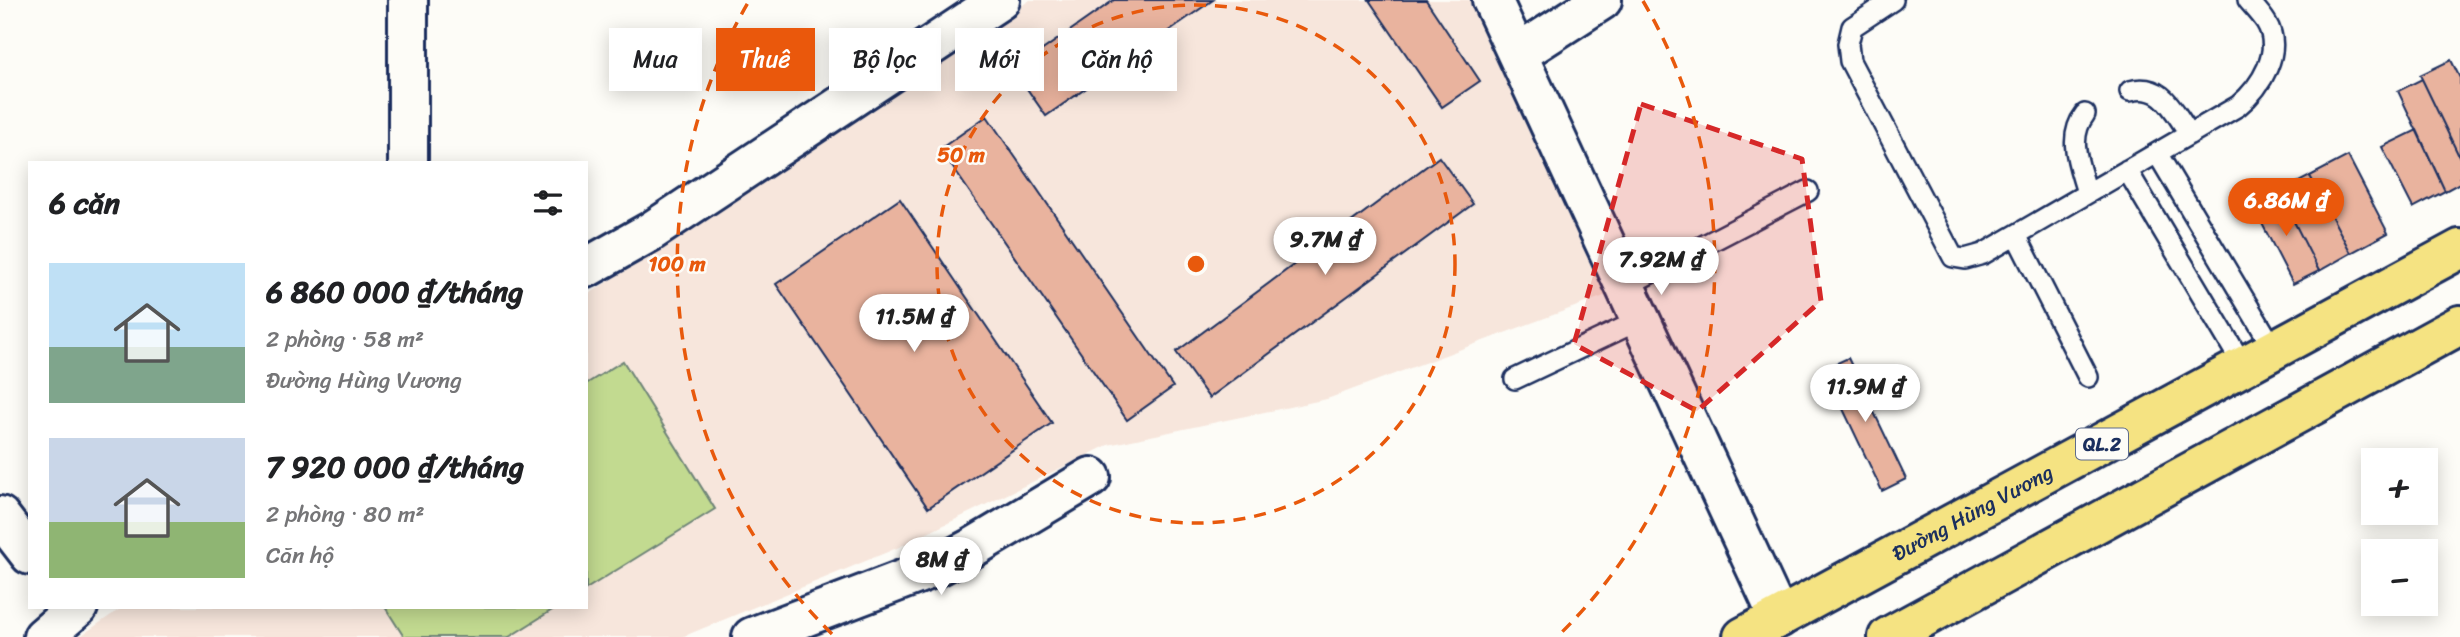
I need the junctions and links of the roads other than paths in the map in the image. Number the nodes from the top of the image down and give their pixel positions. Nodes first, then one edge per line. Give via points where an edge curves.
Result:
1 (408, 0) edge
2 (1000, 0) edge
3 (1492, 0) edge
4 (1602, 0) edge
5 (1893, 0) edge
6 (2248, 0) edge
7 (1518, 54) junction
8 (2130, 91) dead end
9 (2085, 114) dead end
10 (2190, 134) junction
11 (2157, 153) junction
12 (408, 161) edge
13 (2127, 170) junction
14 (1808, 191) dead end
15 (2087, 193) junction
16 (2016, 235) junction
17 (2460, 249) edge
18 (588, 267) edge
19 (1632, 304) junction
20 (2460, 325) edge
21 (2260, 359) junction
22 (2088, 377) dead end
23 (1515, 379) dead end
24 (1091, 477) dead end
25 (0, 516) edge
26 (28, 552) edge
27 (72, 609) edge
28 (1779, 618) junction
29 (43, 637) edge
30 (752, 637) edge
31 (1743, 637) edge
32 (1888, 637) edge

1 - 12 street
2 - 18 street via 650,232
3 - 7 street
4 - 7 street
5 - 16 lane via 1852,27 1850,61 1953,257 1983,254
6 - 10 lane via 2267,23 2273,40 2269,65 2253,94
7 - 19 street
8 - 10 lane via 2150,89 2161,94
9 - 15 lane via 2074,143
10 - 11 lane
11 - 13 lane
11 - 21 lane
13 - 15 lane
13 - 21 lane
14 - 19 lane
15 - 16 lane
16 - 22 lane
17 - 21 highway, Đường Hùng Vương / QL.2
19 - 23 lane
19 - 28 street
20 - 32 highway
21 - 28 highway, Đường Hùng Vương / QL.2
24 - 30 street via 936,567
25 - 26 street
27 - 29 street
28 - 31 highway, Đường Hùng Vương / QL.2

